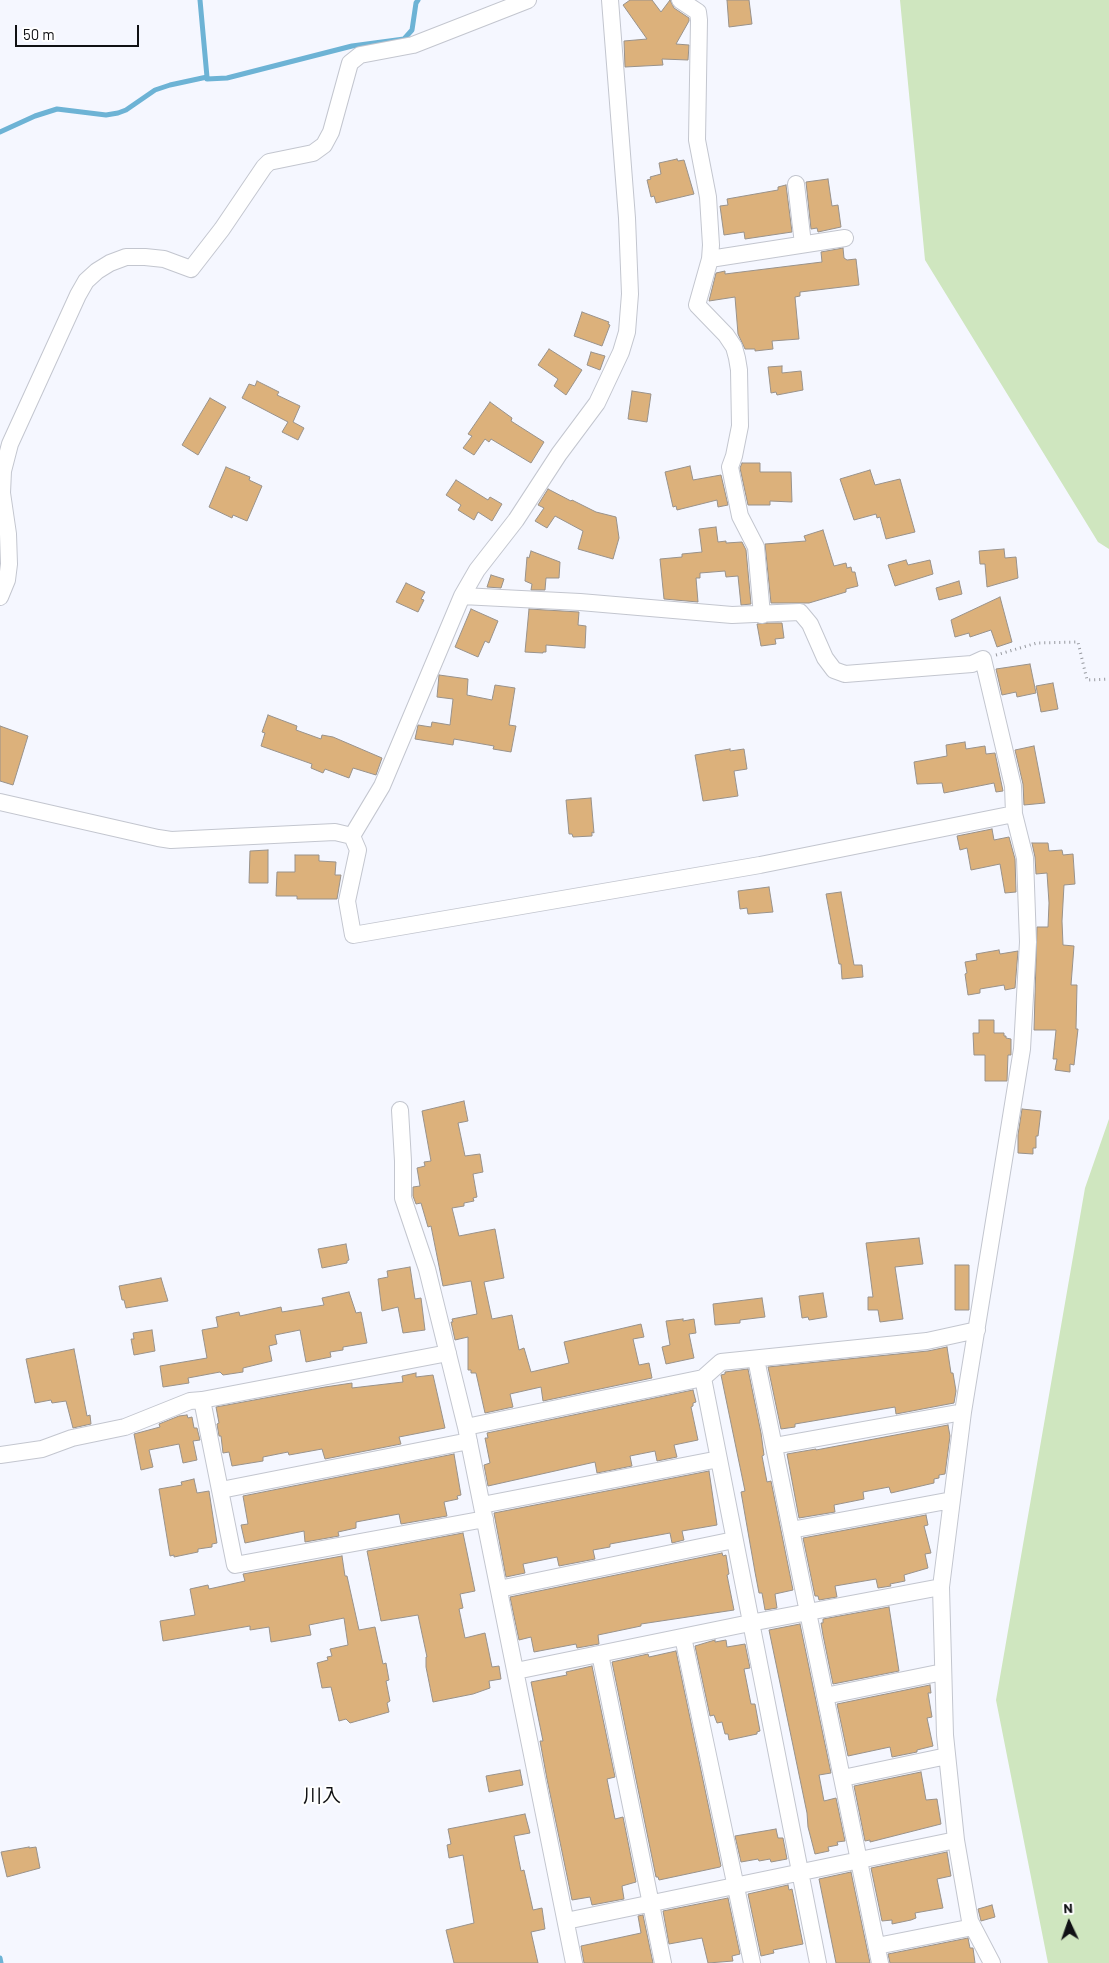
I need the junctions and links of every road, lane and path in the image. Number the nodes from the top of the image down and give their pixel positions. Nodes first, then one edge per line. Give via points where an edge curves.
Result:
1 (528, 0) edge
2 (610, 0) edge
3 (680, 0) edge
4 (796, 184) dead end
5 (844, 238) dead end
6 (804, 244) junction
7 (710, 259) junction
8 (462, 596) junction
9 (0, 598) edge
10 (762, 615) junction
11 (983, 659) junction
12 (1109, 679) edge
13 (0, 802) edge
14 (1014, 814) junction
15 (352, 836) junction
16 (400, 1110) dead end
17 (977, 1330) junction
18 (448, 1353) junction
19 (756, 1359) junction
20 (703, 1378) junction
21 (202, 1400) junction
22 (963, 1412) junction
23 (467, 1434) junction
24 (774, 1446) junction
25 (0, 1455) edge
26 (719, 1459) junction
27 (221, 1490) junction
28 (952, 1500) junction
29 (483, 1512) junction
30 (791, 1530) junction
31 (734, 1540) junction
32 (941, 1587) junction
33 (499, 1589) junction
34 (808, 1612) junction
35 (750, 1623) junction
36 (683, 1636) junction
37 (600, 1654) junction
38 (516, 1671) junction
39 (943, 1672) junction
40 (826, 1696) junction
41 (948, 1756) junction
42 (842, 1778) junction
43 (956, 1840) junction
44 (860, 1860) junction
45 (800, 1872) junction
46 (736, 1885) junction
47 (651, 1903) junction
48 (566, 1921) junction
49 (974, 1926) junction
50 (877, 1946) junction
51 (574, 1963) edge
52 (663, 1963) edge
53 (752, 1963) edge
54 (818, 1963) edge
55 (880, 1963) edge
56 (992, 1963) edge

1 - 9 street via 413,45 360,55 350,63 331,132 324,145 313,153 269,162 191,269 164,259 126,257 110,263 86,281 10,444 3,471 2,493 9,564
2 - 8 street via 627,218 630,294 627,332 597,403
3 - 7 street via 698,12 699,20 696,121 708,197
4 - 6 street
5 - 6 street
6 - 7 street
7 - 10 street via 697,305 734,347 739,370 740,426 730,467 740,516 756,547
8 - 10 street
8 - 15 street via 382,786
10 - 11 street via 800,612 810,624 825,658 834,670 845,674 972,664
11 - 12 path via 1037,643 1078,642 1087,680
11 - 14 street via 1010,766
13 - 15 street via 171,840 335,832
14 - 15 street via 760,865 353,935 347,901 358,850
14 - 17 street via 1025,858 1028,942 1022,1049
16 - 18 street via 403,1198 427,1269
17 - 19 street via 927,1340
17 - 22 street
18 - 21 street
18 - 23 street
19 - 20 street via 721,1362
19 - 24 street
20 - 23 street
20 - 26 street
21 - 25 street via 190,1401 125,1427 72,1438 42,1449
21 - 27 street
22 - 24 street
22 - 28 street
23 - 27 street
23 - 29 street
24 - 30 street
26 - 29 street
26 - 31 street
27 - 29 street via 235,1565
28 - 30 street
28 - 32 street
29 - 33 street
30 - 34 street
31 - 33 street
31 - 35 street
32 - 34 street
32 - 39 street
33 - 38 street
34 - 35 street
34 - 40 street
35 - 36 street
35 - 45 street
36 - 37 street
36 - 46 street
37 - 38 street
37 - 47 street
38 - 48 street
39 - 40 street
39 - 41 street
40 - 42 street
41 - 42 street
41 - 43 street
42 - 44 street
43 - 44 street
43 - 49 street via 970,1921
44 - 45 street
44 - 50 street
45 - 46 street
45 - 54 street
46 - 47 street
46 - 53 street
47 - 48 street
47 - 52 street
48 - 51 street
49 - 50 street
49 - 56 street
50 - 55 street

